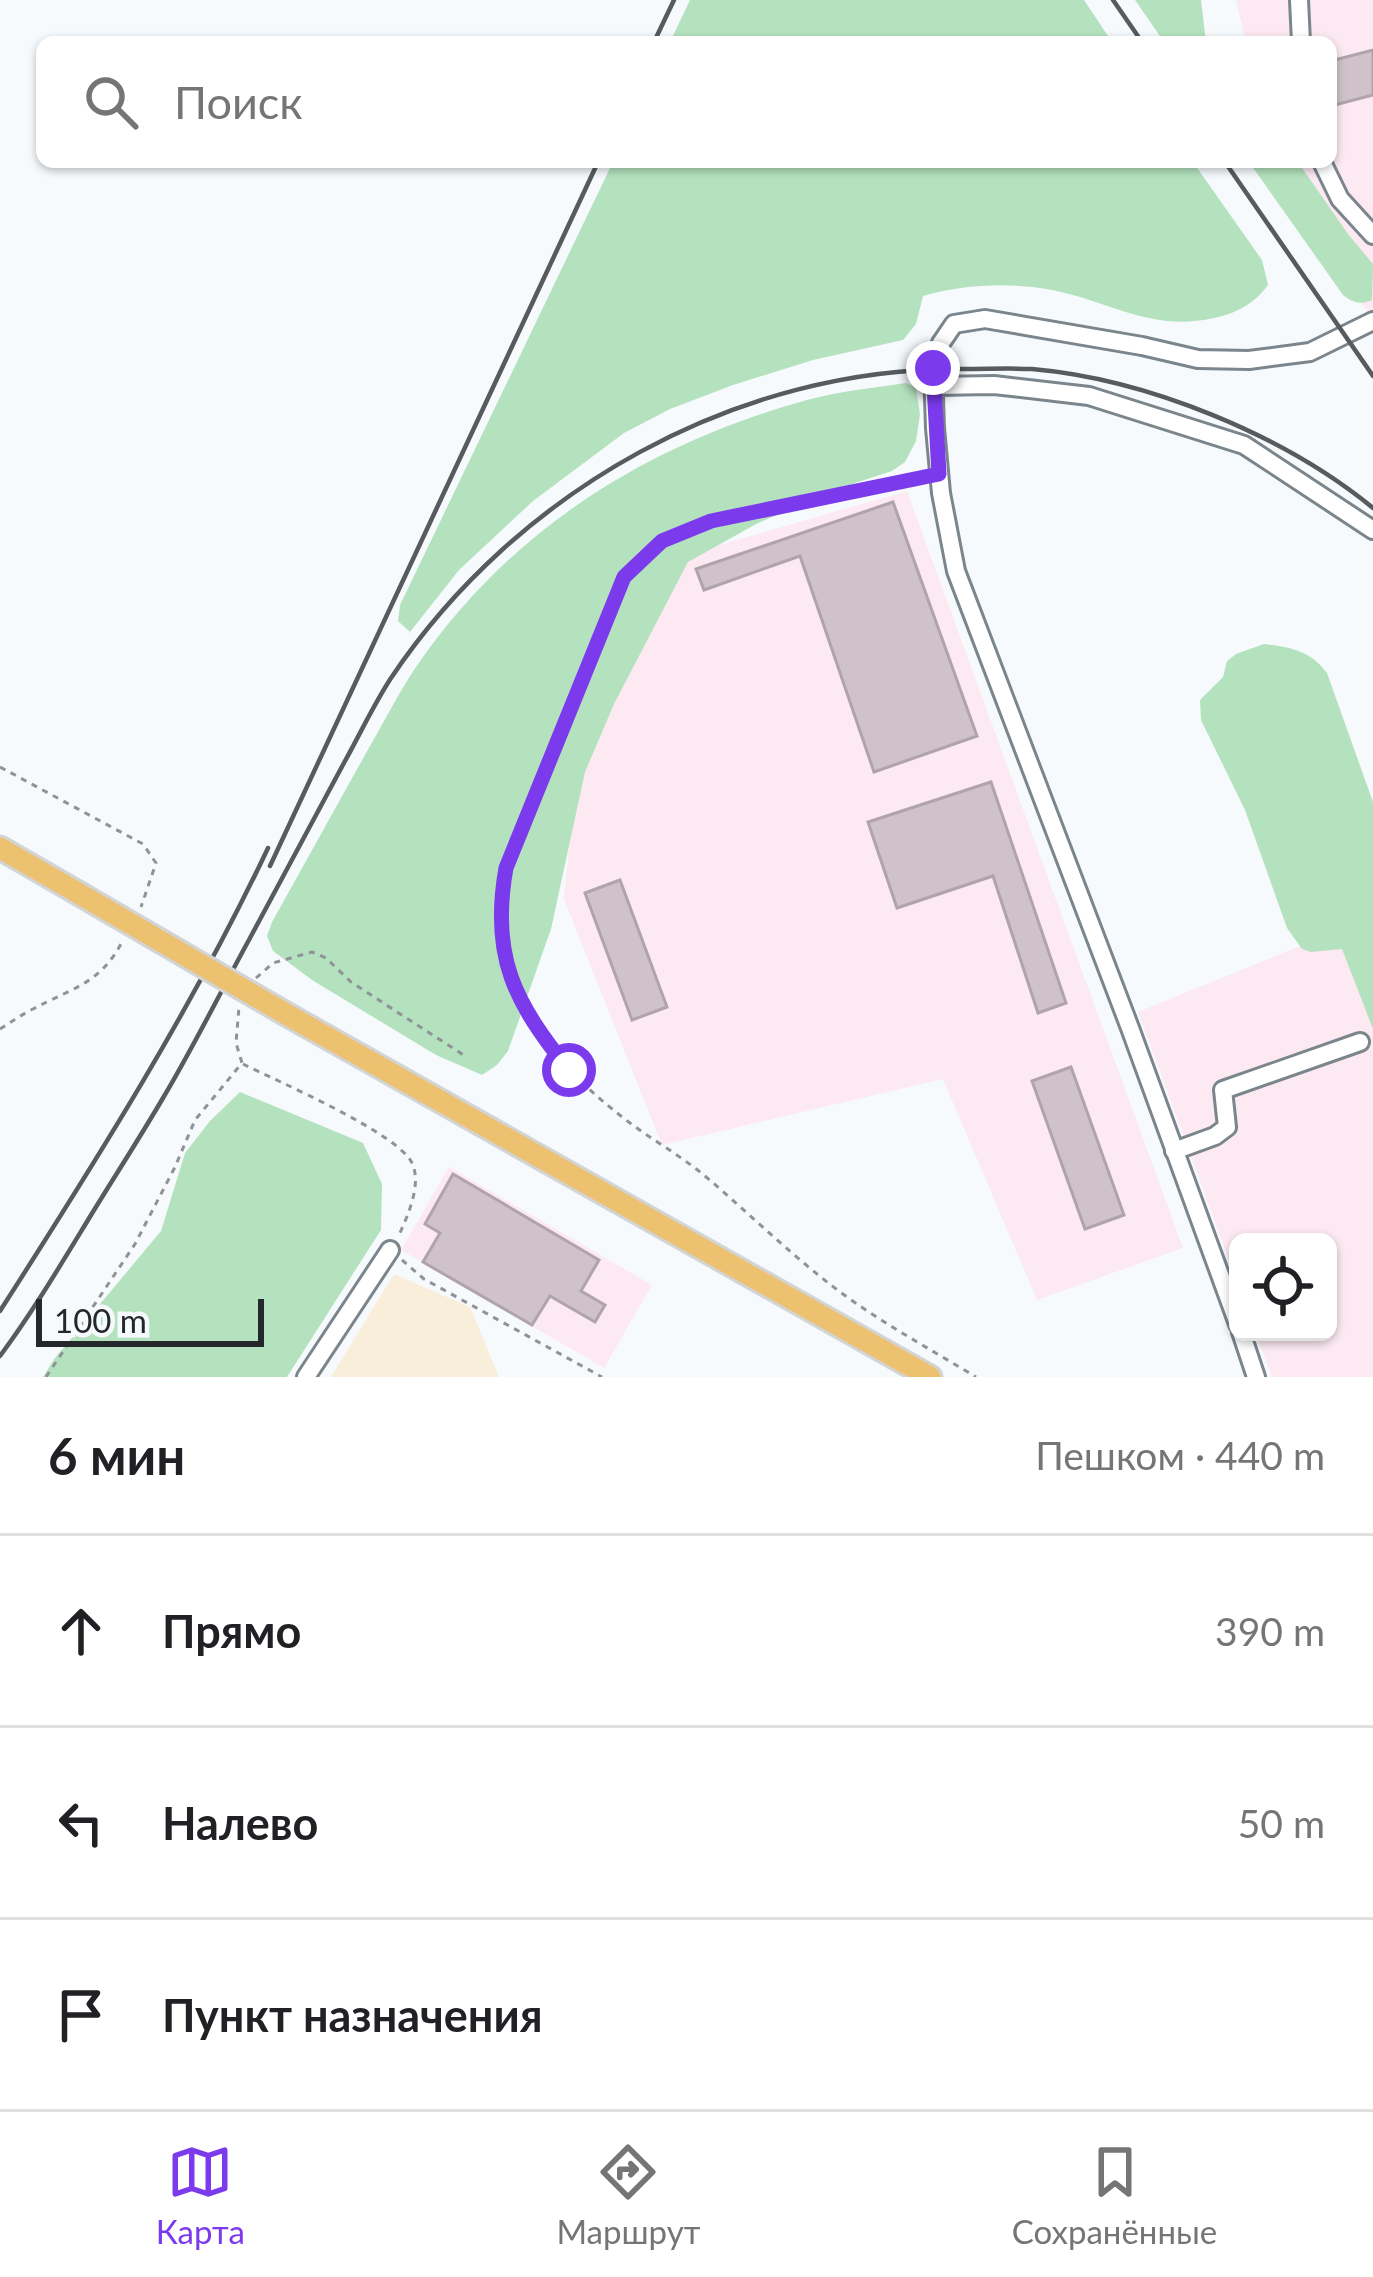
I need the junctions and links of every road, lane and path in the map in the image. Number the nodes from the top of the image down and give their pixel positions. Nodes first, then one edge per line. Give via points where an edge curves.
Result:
1 (1299, 0) edge
2 (1301, 36) edge
3 (1325, 168) edge
4 (1373, 235) edge
5 (1373, 321) edge
6 (934, 386) junction
7 (939, 474) junction
8 (1373, 530) edge
9 (0, 848) edge
10 (256, 978) dead end
11 (239, 1004) dead end
12 (1360, 1042) dead end
13 (466, 1056) dead end
14 (242, 1063) junction
15 (1174, 1151) junction
16 (390, 1250) junction
17 (1229, 1301) edge
18 (1244, 1341) edge
19 (46, 1377) edge
20 (306, 1377) edge
21 (602, 1377) edge
22 (930, 1377) edge
23 (976, 1377) edge
24 (1256, 1377) edge

1 - 2 street
3 - 4 street
5 - 6 street via 1310,352 1249,360 1198,359 985,319 954,324 941,343
6 - 7 street
6 - 8 street via 1089,395 1244,445
7 - 15 street via 956,571
7 - 23 path via 711,521 662,541 624,577 506,868 501,930 513,987 569,1070 825,1281
9 - 22 main road, bridge
10 - 13 path via 273,963 312,952
11 - 14 path
12 - 15 street via 1223,1090 1227,1126
14 - 16 path via 389,1138 412,1163 416,1186
14 - 19 path via 195,1120 135,1244
15 - 17 street
16 - 20 street
16 - 21 path via 424,1279
18 - 24 street

